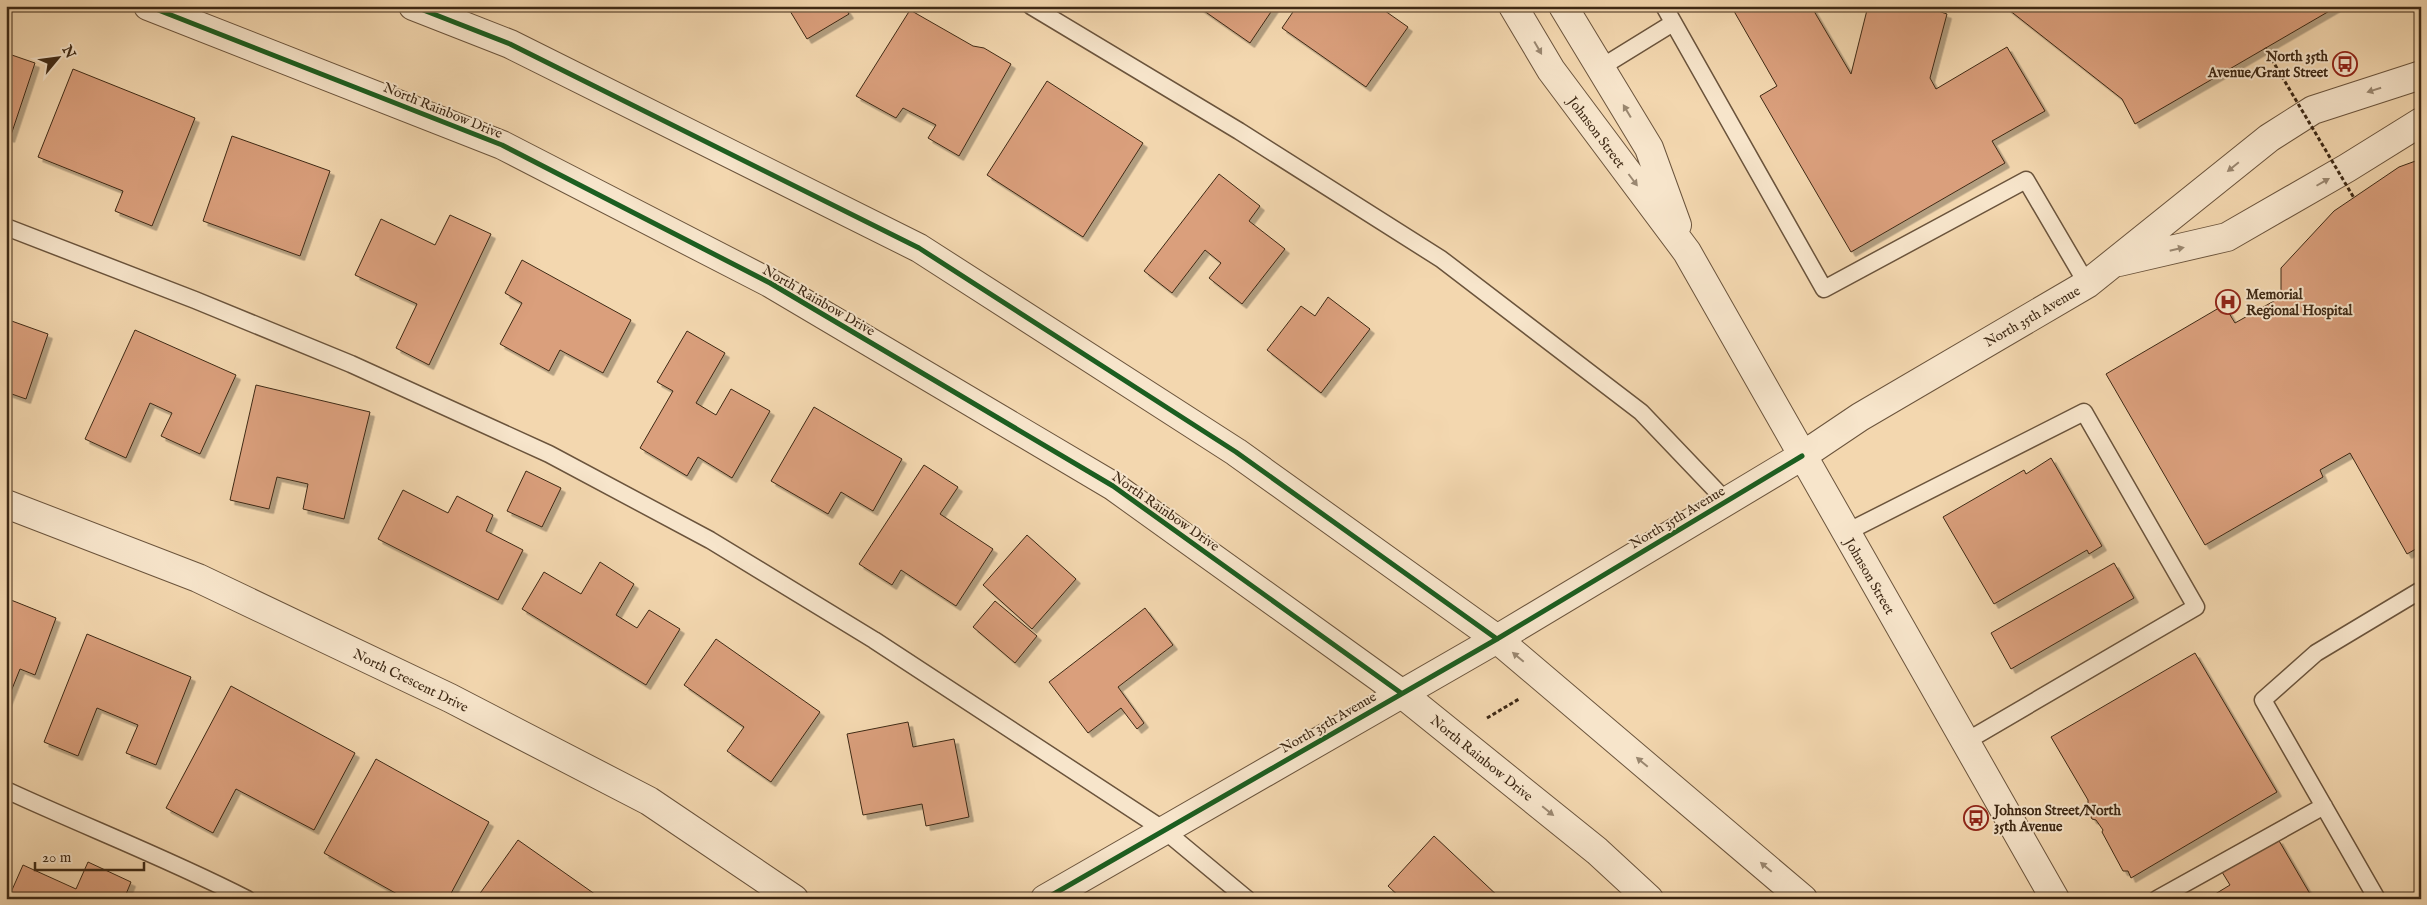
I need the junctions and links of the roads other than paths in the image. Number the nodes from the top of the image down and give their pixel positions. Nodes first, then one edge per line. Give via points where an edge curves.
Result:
1 (148, 6) edge
2 (413, 6) edge
3 (1032, 6) edge
4 (1514, 6) edge
5 (1563, 6) edge
6 (1664, 6) edge
7 (1673, 23) junction
8 (1600, 68) junction
9 (2421, 75) edge
10 (2421, 122) edge
11 (6, 227) edge
12 (1687, 252) junction
13 (2112, 264) junction
14 (2087, 284) junction
15 (1802, 456) junction
16 (1726, 501) junction
17 (6, 504) edge
18 (1845, 533) junction
19 (2421, 590) edge
20 (1497, 639) junction
21 (1402, 693) junction
22 (1965, 742) junction
23 (6, 790) edge
24 (2324, 806) junction
25 (1164, 830) junction
26 (247, 899) edge
27 (794, 899) edge
28 (1045, 899) edge
29 (1247, 899) edge
30 (1649, 899) edge
31 (1803, 899) edge
32 (2055, 899) edge
33 (2157, 899) edge
34 (2377, 899) edge

1 - 21 street, North Rainbow Drive via 502,145 770,283 1113,486
2 - 20 street via 510,44 920,248 1236,452
3 - 16 lane via 1239,131 1441,259 1641,412
4 -> 12 street, Johnson Street via 1551,70
5 - 8 street, Johnson Street
6 - 7 lane
7 - 8 lane
7 - 14 lane via 1824,289 2026,180
12 -> 8 street, Johnson Street via 1649,148
9 -> 13 street, North 35th Avenue via 2313,110 2270,138
13 -> 10 street, North 35th Avenue via 2227,237
11 - 25 lane via 159,285 351,364 549,454 710,540 874,640
12 - 15 street, Johnson Street
13 - 14 street, North 35th Avenue
14 - 15 street, North 35th Avenue via 1860,417
15 - 16 street, North 35th Avenue
15 - 18 street, Johnson Street
16 - 20 street, North 35th Avenue
17 - 27 street, North Crescent Drive via 198,578 450,698 649,801
18 - 22 street, Johnson Street
18 - 22 lane via 2084,412 2192,598 2196,607
19 - 24 lane via 2316,653 2263,700
20 - 21 street, North 35th Avenue
31 -> 20 street
21 - 25 street, North 35th Avenue
21 -> 30 street, North Rainbow Drive via 1597,851
22 - 32 street, Johnson Street
23 - 26 lane
24 - 33 lane
24 - 34 lane
25 - 28 street, North 35th Avenue
25 - 29 lane

